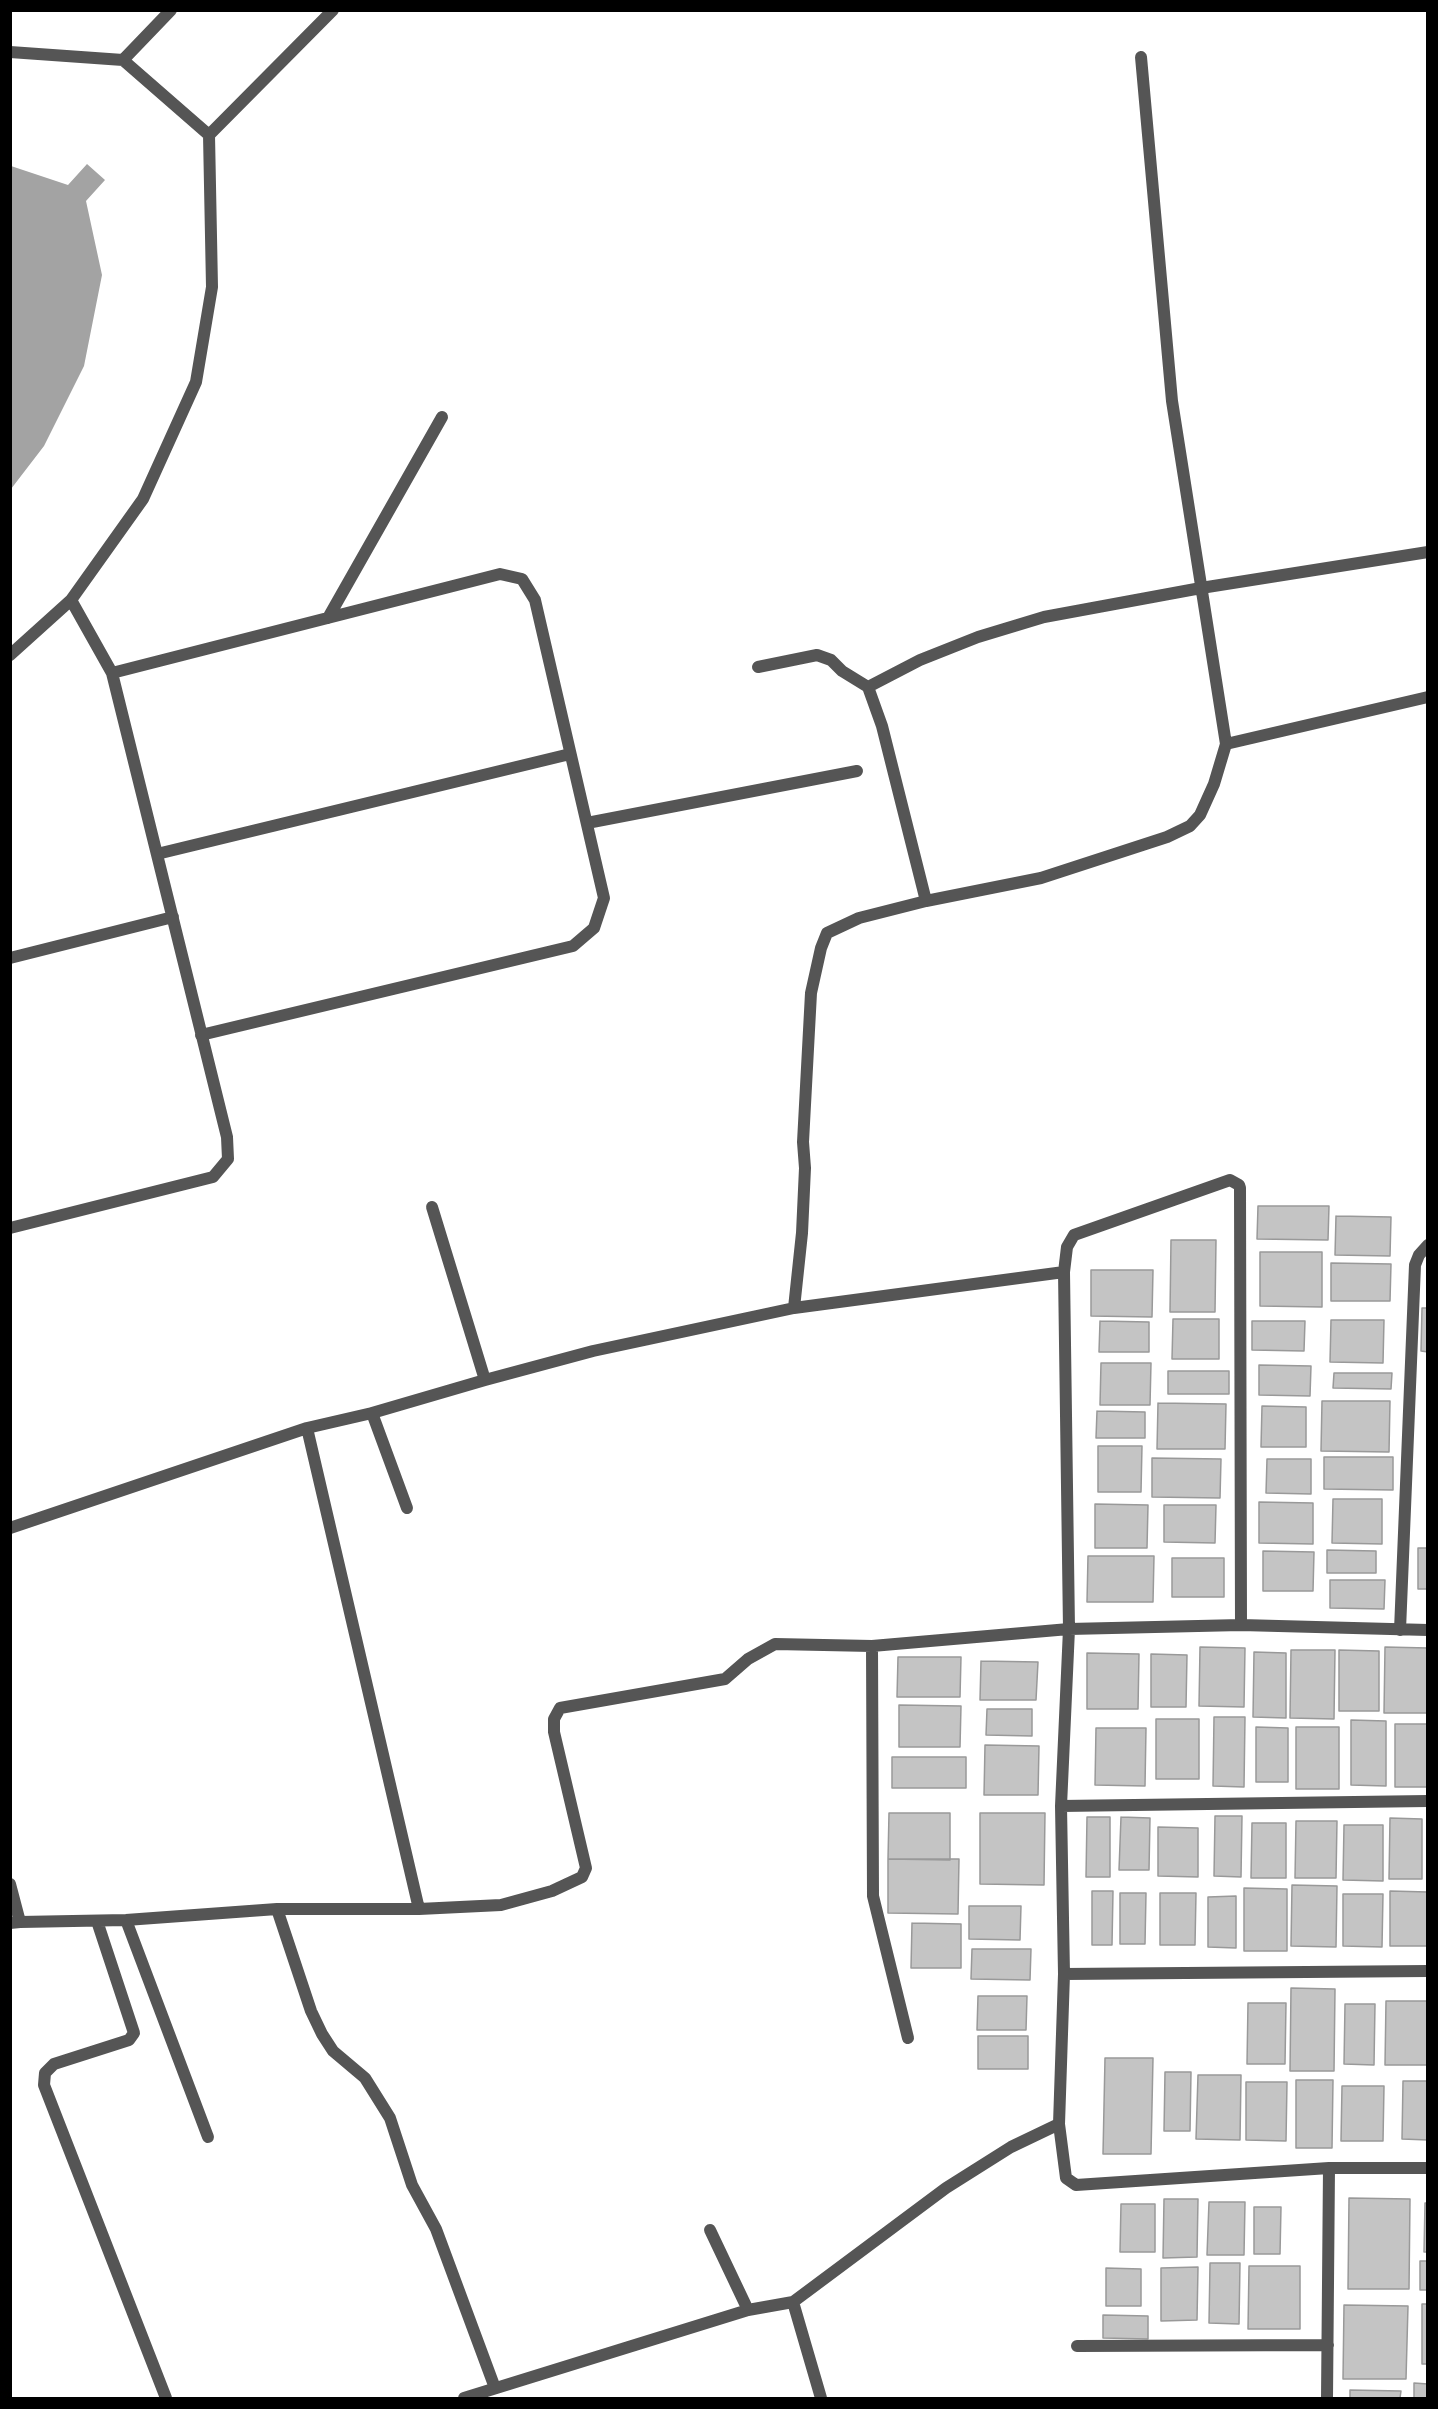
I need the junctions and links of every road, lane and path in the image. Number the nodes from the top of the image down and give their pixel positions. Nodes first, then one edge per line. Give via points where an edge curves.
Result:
1 (171, 10) edge
2 (333, 10) edge
3 (10, 52) edge
4 (1141, 57) dead end
5 (123, 60) junction
6 (209, 135) junction
7 (442, 417) dead end
8 (1428, 552) edge
9 (1201, 588) junction
10 (71, 600) junction
11 (328, 618) junction
12 (10, 655) edge
13 (758, 667) dead end
14 (112, 673) junction
15 (868, 687) junction
16 (1428, 697) edge
17 (1226, 744) junction
18 (570, 753) junction
19 (857, 771) dead end
20 (587, 823) junction
21 (157, 854) junction
22 (926, 901) junction
23 (172, 917) junction
24 (10, 958) edge
25 (201, 1035) junction
26 (432, 1207) dead end
27 (10, 1227) edge
28 (1428, 1245) edge
29 (1064, 1272) junction
30 (794, 1308) junction
31 (485, 1380) junction
32 (372, 1413) junction
33 (307, 1428) junction
34 (407, 1508) dead end
35 (10, 1528) edge
36 (1241, 1625) junction
37 (1069, 1629) junction
38 (1400, 1630) junction
39 (1428, 1630) edge
40 (872, 1646) junction
41 (1428, 1801) edge
42 (1061, 1806) junction
43 (10, 1884) edge
44 (277, 1909) junction
45 (419, 1909) junction
46 (126, 1920) junction
47 (97, 1921) junction
48 (15, 1923) edge
49 (1428, 1971) edge
50 (1064, 1974) junction
51 (908, 2038) dead end
52 (1059, 2124) junction
53 (208, 2137) dead end
54 (1329, 2168) junction
55 (1428, 2168) edge
56 (710, 2230) dead end
57 (793, 2302) junction
58 (748, 2310) junction
59 (1328, 2345) junction
60 (1077, 2346) dead end
61 (495, 2388) junction
62 (166, 2398) edge
63 (464, 2398) edge
64 (821, 2398) edge
65 (1328, 2398) edge

1 - 5 street
2 - 6 street
3 - 5 street
4 - 9 street via 1172,401
5 - 6 street
6 - 10 street via 212,287 196,382 142,499
7 - 11 street
8 - 9 street
9 - 15 street via 1044,617 920,660
9 - 17 street
10 - 12 street
10 - 14 street
11 - 14 street
11 - 18 street via 500,574 522,579 535,600
13 - 15 street via 817,655 831,660
14 - 21 street
15 - 22 street via 882,726
16 - 17 street
17 - 22 street via 1205,805 1190,826 1041,878
18 - 20 street
18 - 21 street
19 - 20 street
20 - 25 street via 604,898 594,928 573,946
21 - 23 street
22 - 30 street via 859,918 833,929 824,939 811,993 802,1233
23 - 24 street
23 - 25 street
25 - 27 street via 228,1159 213,1177
26 - 31 street
28 - 38 street via 1415,1265
29 - 30 street
29 - 36 street via 1067,1247 1074,1235 1230,1180 1239,1185
29 - 37 street
30 - 31 street
31 - 32 street
32 - 33 street
32 - 34 street
33 - 35 street
33 - 45 street
36 - 37 street
36 - 38 street
37 - 40 street
37 - 42 street
38 - 39 street
40 - 45 street via 774,1644 725,1679 560,1708 554,1719 554,1732 586,1868 582,1877 552,1891 501,1905
40 - 51 street via 873,1896
41 - 42 street
42 - 50 street
43 - 48 street
44 - 45 street
44 - 46 street
44 - 61 street via 322,2034 333,2051 365,2078 390,2118 412,2185 436,2229
46 - 47 street
46 - 53 street
47 - 48 street
47 - 62 street via 134,2033 129,2040 54,2064 45,2073 44,2085
49 - 50 street
50 - 52 street
52 - 54 street via 1066,2178 1076,2185
52 - 57 street via 1011,2147 946,2188
54 - 55 street
54 - 59 street
56 - 58 street
57 - 58 street
57 - 64 street
58 - 61 street
59 - 60 street
59 - 65 street
61 - 63 street

